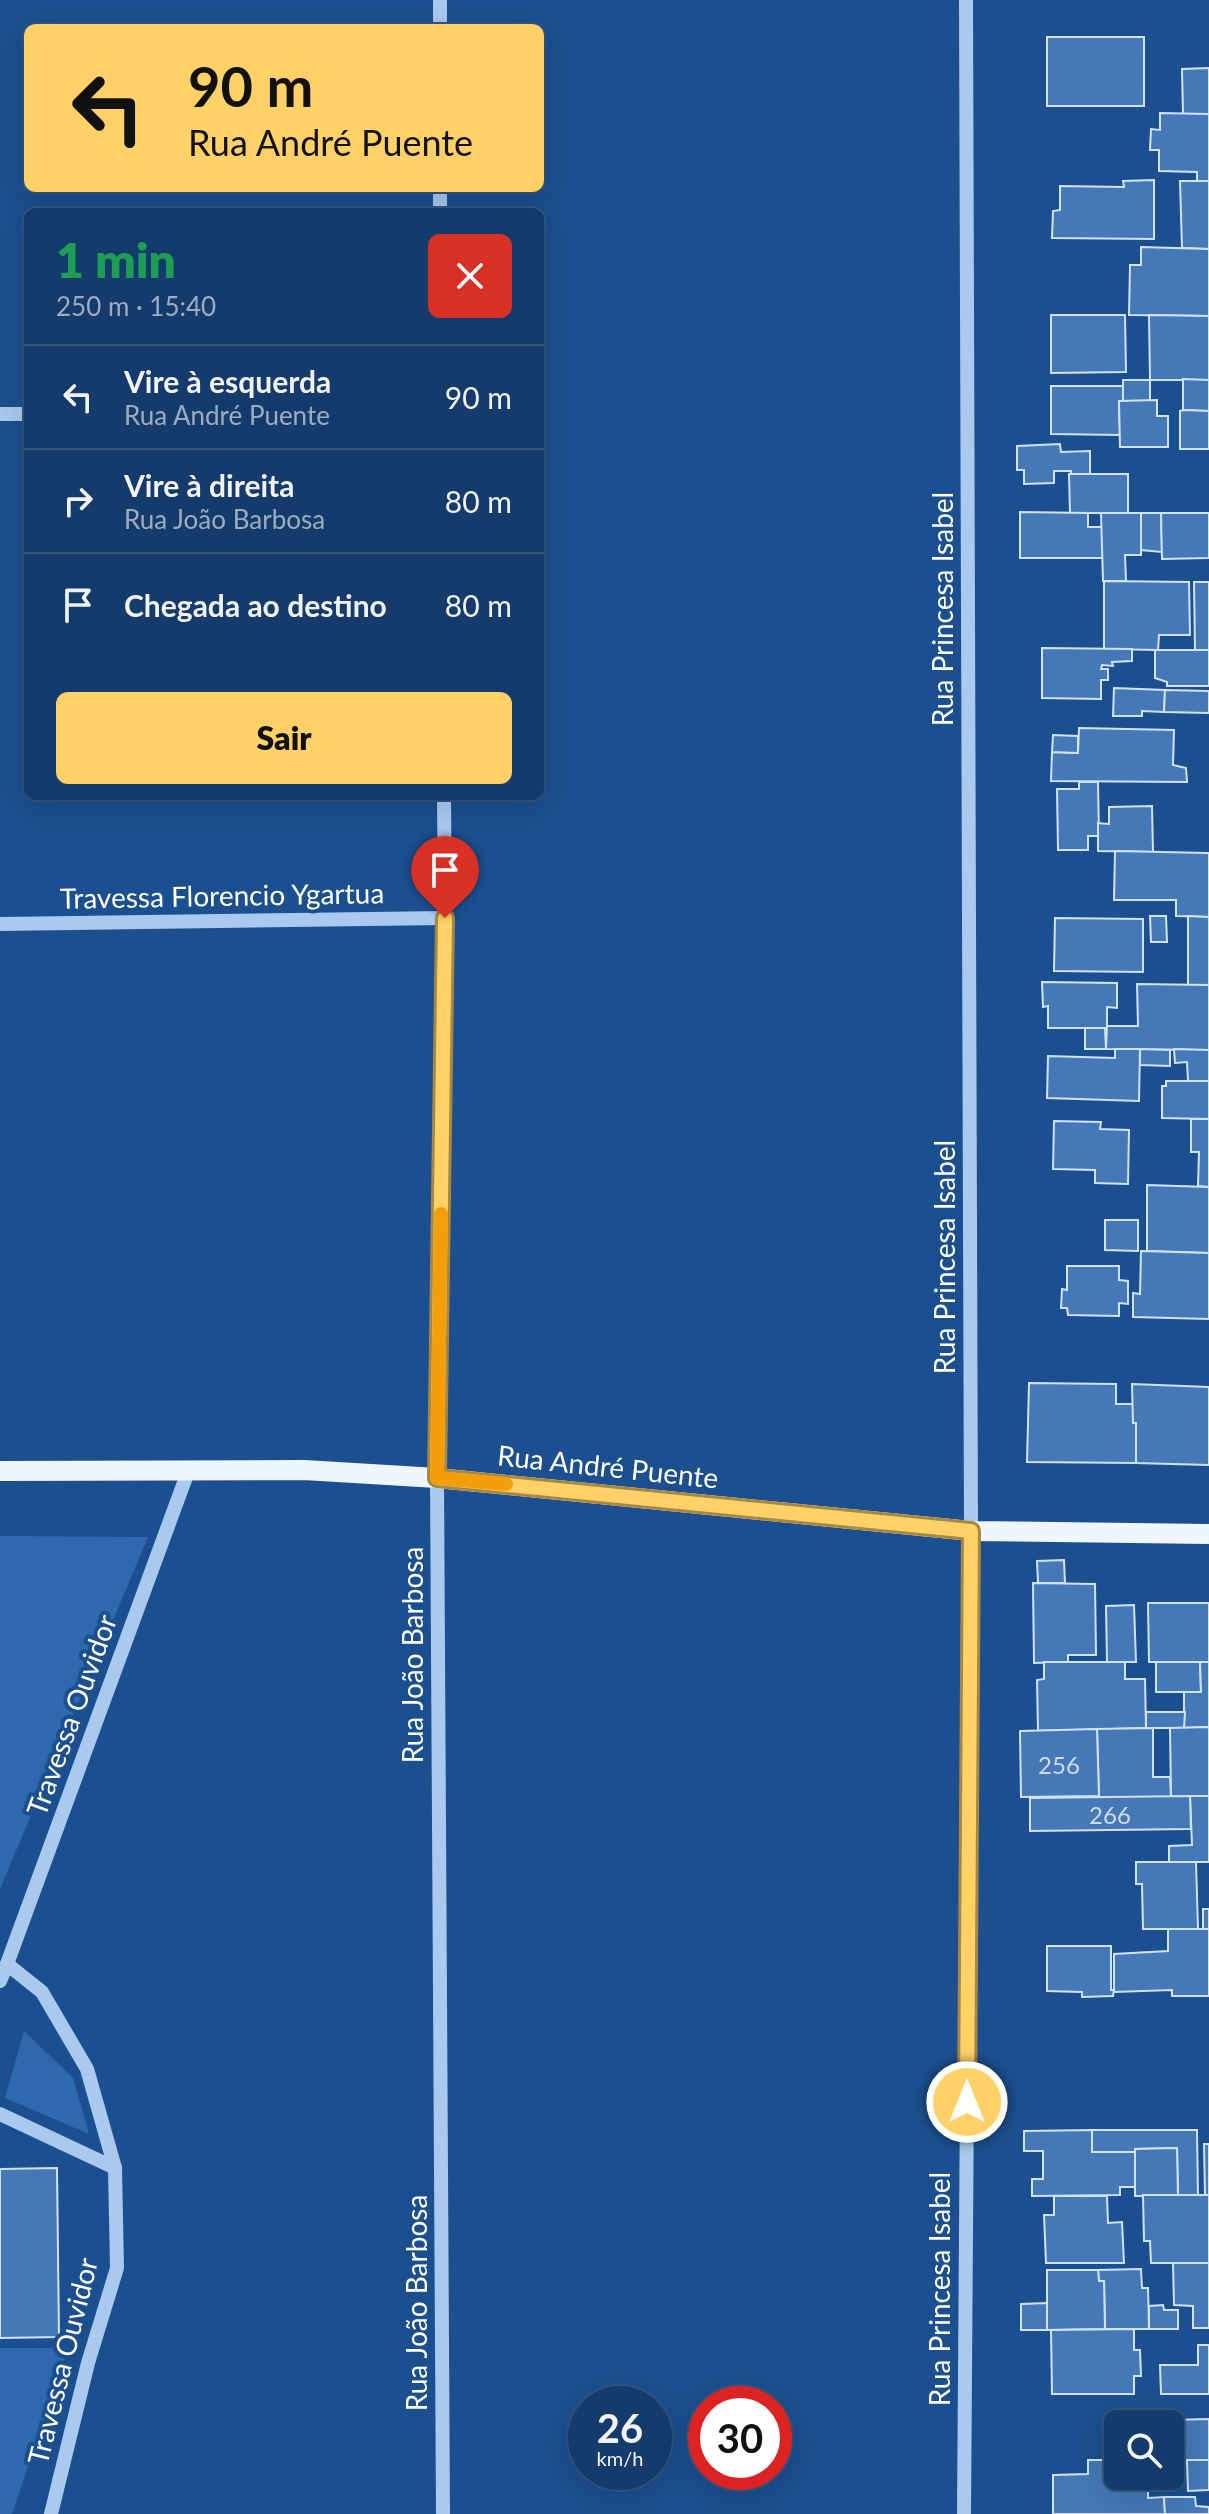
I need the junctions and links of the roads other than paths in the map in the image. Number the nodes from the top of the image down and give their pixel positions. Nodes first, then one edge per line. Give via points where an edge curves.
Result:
1 (440, 0) edge
2 (966, 0) edge
3 (440, 24) edge
4 (0, 414) edge
5 (24, 414) edge
6 (444, 800) edge
7 (445, 918) junction
8 (0, 924) edge
9 (189, 1469) junction
10 (0, 1471) edge
11 (437, 1478) junction
12 (971, 1531) junction
13 (1209, 1534) edge
14 (7, 1964) junction
15 (0, 1981) edge
16 (0, 2114) edge
17 (115, 2168) junction
18 (51, 2514) edge
19 (443, 2514) edge
20 (964, 2514) edge

1 - 3 street
2 - 12 street, Rua Princesa Isabel
4 - 5 street
6 - 7 street, Rua João Barbosa
7 - 8 street, Travessa Florencio Ygartua
7 - 11 street, Rua João Barbosa
9 - 10 main road, Rua André Puente
9 - 11 main road, Rua André Puente
9 - 14 street, Travessa Ouvidor
11 - 12 main road, Rua André Puente
11 - 19 street, Rua João Barbosa
12 - 13 main road, Rua André Puente
12 - 20 street, Rua Princesa Isabel
14 - 15 street
14 - 17 street, Travessa Ouvidor via 42,1992 87,2069
16 - 17 street
17 - 18 street, Travessa Ouvidor via 117,2268

